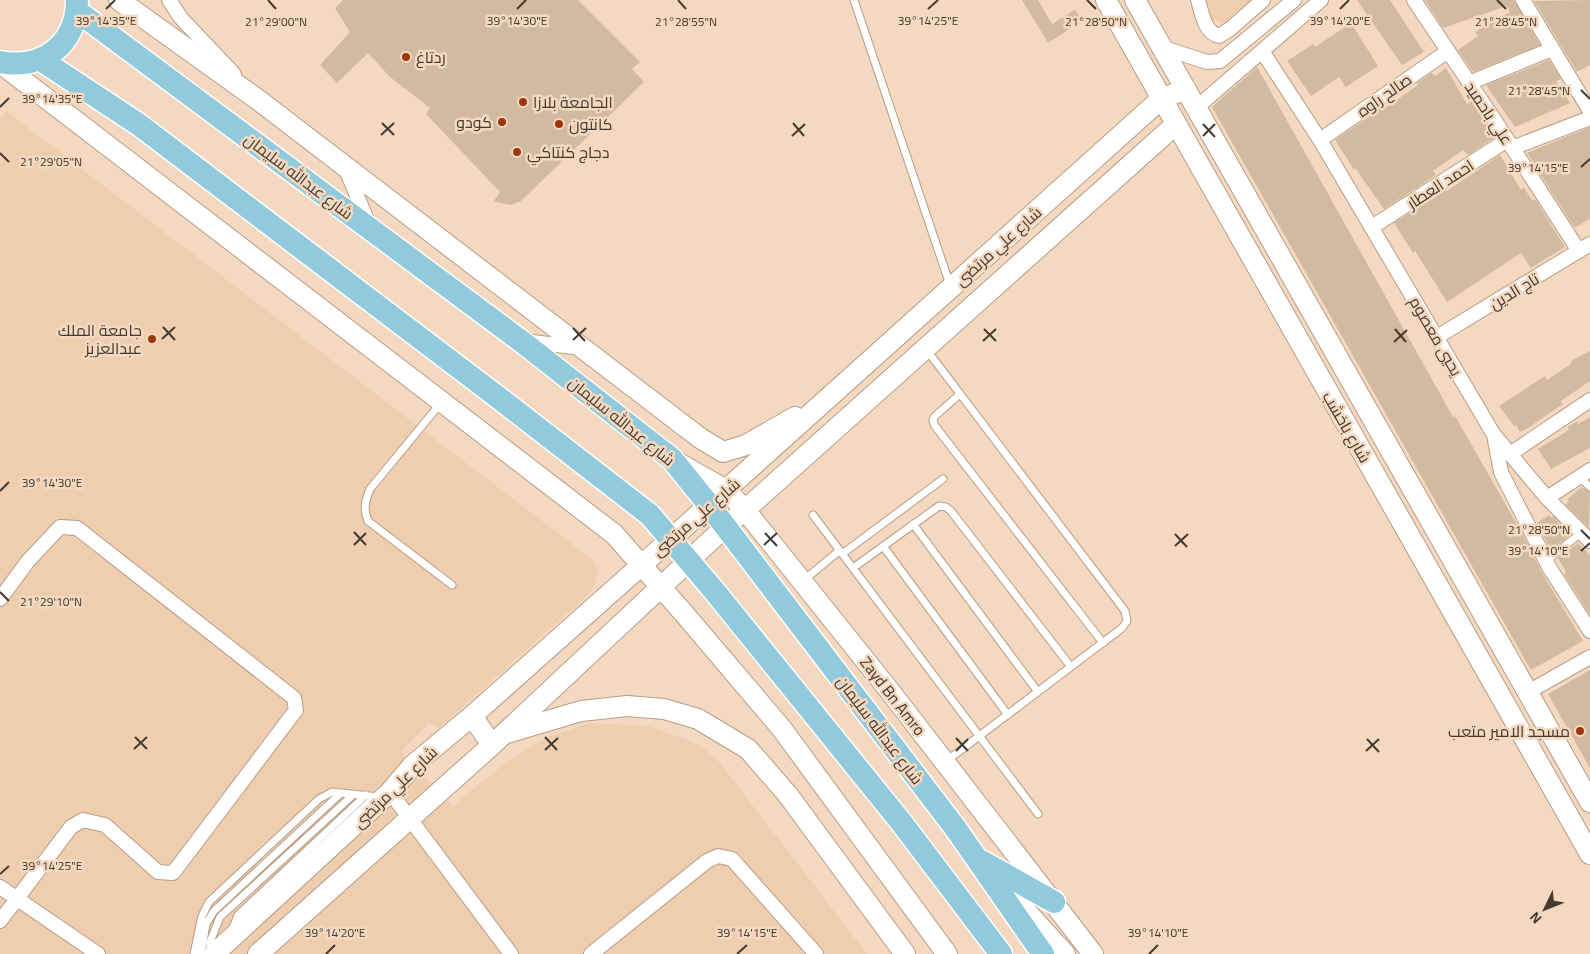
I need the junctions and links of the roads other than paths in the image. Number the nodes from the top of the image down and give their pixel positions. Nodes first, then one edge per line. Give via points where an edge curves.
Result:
1 (119, 0) edge
2 (169, 0) edge
3 (854, 0) edge
4 (1106, 0) edge
5 (1135, 0) edge
6 (1198, 0) edge
7 (1263, 0) edge
8 (1294, 0) edge
9 (1321, 0) edge
10 (1414, 0) edge
11 (1523, 0) edge
12 (77, 6) edge
13 (1162, 47) junction
14 (1552, 49) junction
15 (1262, 51) junction
16 (1448, 51) junction
17 (41, 60) junction
18 (0, 63) edge
19 (1469, 83) junction
20 (1186, 90) junction
21 (257, 98) junction
22 (1161, 99) junction
23 (1196, 108) junction
24 (1590, 111) edge
25 (1590, 118) edge
26 (1175, 124) junction
27 (1320, 140) junction
28 (1510, 144) junction
29 (345, 166) junction
30 (1372, 227) junction
31 (370, 228) junction
32 (1584, 248) edge
33 (951, 288) junction
34 (1437, 337) junction
35 (521, 341) junction
36 (582, 348) junction
37 (926, 349) junction
38 (960, 394) junction
39 (828, 399) junction
40 (1590, 400) edge
41 (442, 402) junction
42 (1494, 435) junction
43 (1510, 454) junction
44 (672, 460) junction
45 (1585, 473) edge
46 (943, 479) dead end
47 (1590, 487) edge
48 (726, 490) junction
49 (1547, 498) junction
50 (709, 505) junction
51 (745, 510) junction
52 (813, 515) dead end
53 (913, 524) junction
54 (725, 526) junction
55 (1586, 537) edge
56 (671, 540) junction
57 (883, 546) junction
58 (841, 552) junction
59 (689, 561) junction
60 (1546, 561) junction
61 (641, 566) junction
62 (852, 568) junction
63 (802, 582) junction
64 (452, 585) dead end
65 (660, 587) junction
66 (0, 599) edge
67 (1590, 605) edge
68 (1580, 615) junction
69 (1590, 631) edge
70 (1103, 643) junction
71 (1590, 657) edge
72 (1071, 667) junction
73 (1038, 692) junction
74 (1528, 692) junction
75 (1008, 715) junction
76 (472, 716) junction
77 (980, 736) junction
78 (497, 740) junction
79 (945, 762) junction
80 (341, 793) junction
81 (354, 794) junction
82 (380, 795) junction
83 (1590, 802) edge
84 (1038, 814) dead end
85 (409, 819) junction
86 (1590, 854) edge
87 (978, 860) junction
88 (948, 884) junction
89 (0, 887) edge
90 (17, 898) junction
91 (1054, 902) junction
92 (0, 921) edge
93 (98, 954) edge
94 (194, 954) edge
95 (201, 954) edge
96 (210, 954) edge
97 (214, 954) edge
98 (258, 954) edge
99 (511, 954) edge
100 (591, 954) edge
101 (816, 954) edge
102 (905, 954) edge
103 (946, 954) edge
104 (993, 954) edge
105 (1001, 954) edge
106 (1043, 954) edge
107 (1065, 954) edge
108 (1093, 954) edge

1 - 21 main road
2 - 21 street via 180,18
3 - 33 lane
4 - 22 main road, شارع باخشب
5 - 13 main road, شارع باخشب
6 - 7 street via 1208,31 1219,36
8 - 13 street via 1220,61 1207,62
9 - 15 street
10 - 16 street, علي باحميد
11 - 14 street
12 - 17 main road via 71,31 58,48
12 - 31 main road, شارع عبدالله سليمان
13 - 20 main road, شارع باخشب
14 - 19 street
14 - 24 street
15 - 23 street
15 - 27 street, يحيي معصوم
16 - 19 street, علي باحميد
16 - 27 street, صالح راوه
17 - 18 main road via 27,64
17 - 56 main road via 138,124 483,386 650,515
18 - 41 main road
19 - 28 street, علي باحميد
20 - 22 main road, شارع علي مرتضى
20 - 23 main road, شارع باخشب
21 - 29 main road
22 - 26 main road, شارع باخشب
22 - 33 main road, شارع علي مرتضى
23 - 74 main road, شارع باخشب
25 - 28 street, احمد العطار
26 - 37 main road, شارع علي مرتضى
26 - 86 main road, شارع باخشب
27 - 30 street, يحيي معصوم
28 - 30 street, احمد العطار
28 - 32 street, علي باحميد
29 - 31 street
29 - 36 main road
30 - 34 street, يحيي معصوم
31 - 35 main road, شارع عبدالله سليمان
32 - 34 street, تاج الدين
33 - 39 main road, شارع علي مرتضى
34 - 42 street, يحيي معصوم
35 - 36 street
35 - 44 main road, شارع عبدالله سليمان
36 - 39 main road via 723,452 746,445
37 - 38 lane
37 - 51 main road, شارع علي مرتضى
38 - 70 lane via 1125,611 1127,621
38 - 70 lane via 934,417 935,426
39 - 48 main road, شارع علي مرتضى
40 - 43 street
41 - 61 main road via 614,534
41 - 64 lane via 370,489 364,512 368,521
42 - 43 street
42 - 60 street, يحيي معصوم via 1501,472
43 - 49 street
44 - 48 main road, Zayd Bn Amro
44 - 50 main road, شارع عبدالله سليمان
45 - 47 lane
45 - 49 street
46 - 58 lane
48 - 50 main road, شارع علي مرتضى
48 - 51 main road, Zayd Bn Amro
49 - 55 street
50 - 54 main road, شارع عبدالله سليمان
50 - 56 main road, شارع علي مرتضى
51 - 54 main road, شارع علي مرتضى
51 - 63 main road, Zayd Bn Amro
52 - 58 lane
53 - 57 lane
53 - 72 lane via 939,506 952,511
53 - 73 lane
54 - 59 main road, شارع علي مرتضى
54 - 87 main road, شارع عبدالله سليمان
55 - 60 lane
56 - 59 main road
56 - 61 main road, شارع علي مرتضى
57 - 62 lane
57 - 75 lane
58 - 62 lane
58 - 63 lane
59 - 65 main road, شارع علي مرتضى
59 - 88 main road
60 - 68 street, يحيي معصوم
61 - 65 main road
61 - 76 main road, شارع علي مرتضى
62 - 77 lane
63 - 79 main road, Zayd Bn Amro
65 - 78 main road, شارع علي مرتضى
65 - 103 main road via 782,729
66 - 90 street via 28,561 60,527 77,528 294,698 296,710 173,873 158,872 105,825 83,820 71,827
67 - 68 street
68 - 69 street, يحيي معصوم
70 - 72 lane
71 - 74 street
72 - 73 lane
73 - 75 lane
74 - 83 main road, شارع باخشب
75 - 77 lane
76 - 78 main road
76 - 82 main road, شارع علي مرتضى
77 - 79 lane
77 - 84 lane
78 - 85 main road, شارع علي مرتضى
78 - 102 main road via 581,711 627,706 664,709 698,718 748,749 788,795
79 - 91 main road, Zayd Bn Amro
80 - 81 lane
80 - 94 lane via 332,792 319,799 209,902 202,916
80 - 95 lane via 214,910 206,924
81 - 82 lane
81 - 96 lane via 220,917 210,942
82 - 85 street
82 - 97 main road, شارع علي مرتضى
85 - 98 main road, شارع علي مرتضى
85 - 99 street
87 - 91 main road
87 - 106 main road, شارع عبدالله سليمان
87 - 107 main road
88 - 104 main road
88 - 105 main road
89 - 90 street
90 - 92 street
90 - 93 street
91 - 108 main road, Zayd Bn Amro
100 - 101 street via 707,861 718,856 732,859

